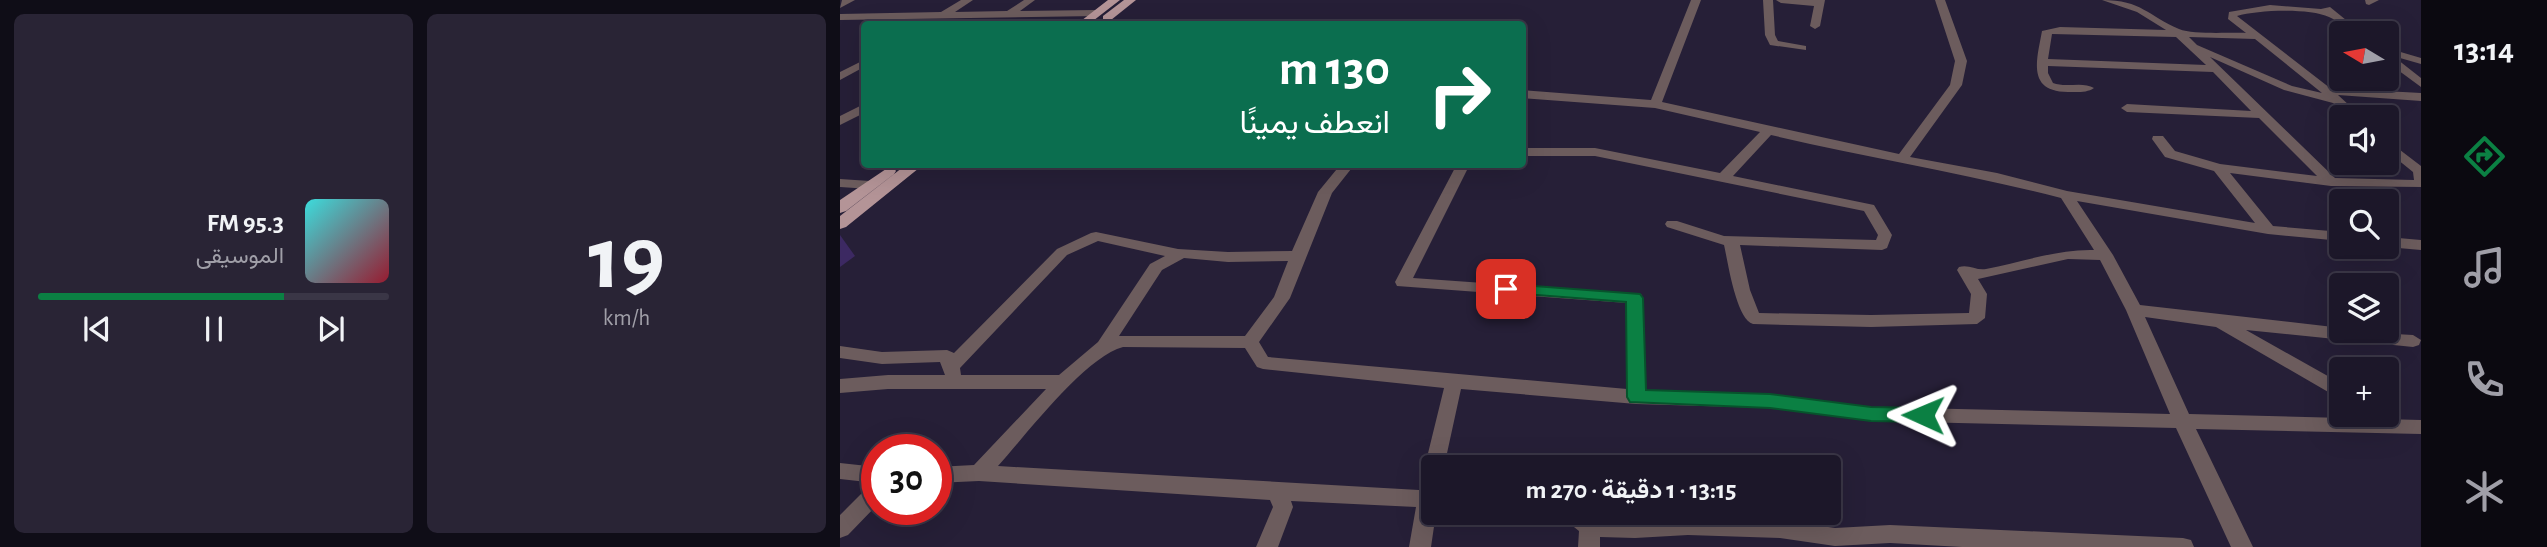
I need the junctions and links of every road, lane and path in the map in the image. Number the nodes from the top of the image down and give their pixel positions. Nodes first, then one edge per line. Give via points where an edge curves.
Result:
1 (850, 0) edge
2 (968, 0) edge
3 (1030, 0) edge
4 (1115, 0) edge
5 (1131, 0) edge
6 (1696, 0) edge
7 (1768, 0) edge
8 (1781, 0) edge
9 (1940, 0) edge
10 (2107, 0) edge
11 (2315, 0) edge
12 (1819, 2) edge
13 (2131, 3) edge
14 (840, 5) edge
15 (2332, 14) junction
16 (1009, 15) junction
17 (943, 16) junction
18 (840, 17) edge
19 (1098, 19) edge
20 (934, 21) edge
21 (999, 21) edge
22 (2341, 21) edge
23 (1815, 26) dead end
24 (2181, 35) junction
25 (2256, 36) junction
26 (2192, 45) junction
27 (1802, 48) dead end
28 (2399, 55) edge
29 (2421, 61) edge
30 (2042, 62) junction
31 (861, 64) edge
32 (2399, 67) edge
33 (2215, 68) junction
34 (840, 77) edge
35 (2421, 84) edge
36 (2088, 88) dead end
37 (2326, 91) junction
38 (1526, 94) edge
39 (2421, 97) edge
40 (2336, 101) junction
41 (1655, 104) junction
42 (2341, 105) edge
43 (2127, 108) dead end
44 (861, 110) edge
45 (2264, 115) junction
46 (840, 121) edge
47 (1770, 128) junction
48 (2158, 139) dead end
49 (1526, 152) edge
50 (2399, 154) edge
51 (1902, 159) junction
52 (892, 168) edge
53 (912, 168) edge
54 (1346, 168) edge
55 (1462, 168) edge
56 (2219, 168) junction
57 (1723, 178) junction
58 (2331, 181) junction
59 (2421, 181) edge
60 (840, 183) edge
61 (870, 185) junction
62 (2066, 195) junction
63 (840, 208) edge
64 (840, 224) edge
65 (1672, 224) dead end
66 (2268, 230) junction
67 (2329, 236) edge
68 (1731, 240) junction
69 (2399, 243) edge
70 (2421, 245) edge
71 (1179, 254) junction
72 (2105, 255) junction
73 (1297, 256) junction
74 (2134, 310) junction
75 (2217, 321) junction
76 (1250, 342) junction
77 (2418, 344) edge
78 (1104, 346) junction
79 (840, 352) edge
80 (954, 375) junction
81 (1063, 382) junction
82 (1454, 382) junction
83 (840, 386) edge
84 (2329, 386) edge
85 (1636, 397) junction
86 (2182, 419) junction
87 (2400, 426) joint
88 (2421, 427) edge
89 (1437, 455) edge
90 (840, 471) edge
91 (861, 473) edge
92 (979, 473) junction
93 (952, 474) edge
94 (1279, 492) junction
95 (1421, 498) edge
96 (861, 508) edge
97 (1424, 525) edge
98 (840, 530) edge
99 (1589, 537) edge
100 (2006, 543) edge
101 (1267, 547) edge
102 (1420, 547) edge
103 (2183, 547) edge
104 (2242, 547) edge

1 - 14 street
2 - 17 street
3 - 16 street
4 - 19 main road
5 - 19 main road
6 - 41 street
7 - 27 street via 1774,43
8 - 12 street
9 - 51 street via 1961,61 1956,85
10 - 13 street
11 - 15 street
12 - 23 street
13 - 24 street
15 - 22 street
15 - 25 street via 2283,7 2233,13 2236,22
16 - 17 street
16 - 19 street
16 - 21 street
17 - 18 street
17 - 20 street
24 - 25 street
24 - 26 street
24 - 30 street via 2111,29 2047,31
25 - 37 street
26 - 33 street
26 - 40 street via 2288,88
28 - 29 street
30 - 33 street
30 - 36 street via 2041,72 2049,87
31 - 34 street
32 - 35 street
33 - 45 street
37 - 39 street
37 - 40 street
38 - 41 street
40 - 42 street
41 - 47 street
43 - 45 street
44 - 46 street
45 - 58 street
47 - 51 street
47 - 57 street
48 - 56 street via 2170,154
49 - 57 street via 1595,152
50 - 59 street via 2419,171
51 - 62 street
52 - 61 main road
53 - 64 main road
54 - 73 street via 1325,192
55 - 85 street via 1403,282 1635,298
56 - 58 street
56 - 66 street
57 - 68 street via 1869,208 1885,234 1882,245
58 - 59 street via 2415,185
60 - 61 street
61 - 63 main road
62 - 66 street
62 - 72 street
65 - 68 street
66 - 67 street
68 - 72 street via 1753,318 1871,321 1977,317 1979,294 1965,270 1981,275 2068,254
69 - 70 street
71 - 73 street
71 - 78 street via 1156,267
71 - 80 street via 1096,236 1062,252
72 - 74 street
73 - 76 street via 1282,298
74 - 75 street
74 - 86 street
75 - 77 street
75 - 84 street
76 - 78 street via 1124,341
76 - 82 street via 1263,363
78 - 81 street
79 - 80 street via 882,358 947,356
80 - 81 street
80 - 83 street
81 - 92 street
82 - 85 street
82 - 89 street
85 - 86 street via 1770,401 1871,414
86 - 87 street
86 - 104 street
87 - 88 street
90 - 91 street
92 - 93 street
92 - 94 street
94 - 95 street
94 - 101 street via 1283,507
96 - 98 street
97 - 102 street
99 - 100 street via 1688,526
100 - 103 street

